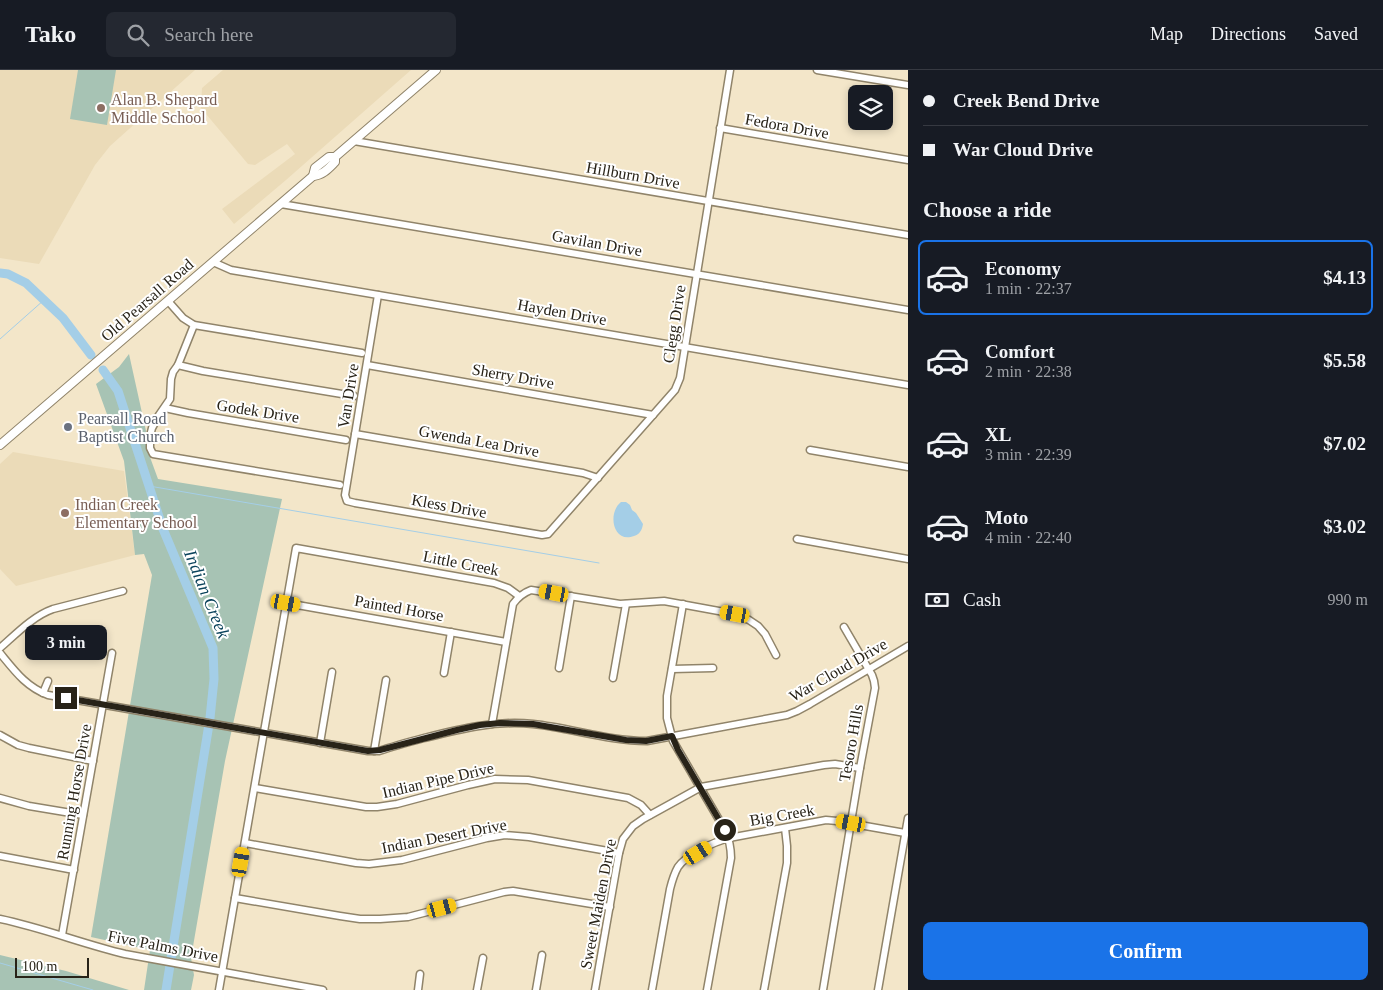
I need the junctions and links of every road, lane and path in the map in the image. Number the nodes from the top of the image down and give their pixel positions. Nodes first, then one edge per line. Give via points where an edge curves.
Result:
1 (436, 70) edge
2 (730, 70) edge
3 (817, 70) edge
4 (908, 85) edge
5 (720, 128) junction
6 (354, 141) junction
7 (908, 160) edge
8 (708, 202) junction
9 (281, 204) junction
10 (908, 235) edge
11 (213, 262) junction
12 (696, 274) junction
13 (378, 295) junction
14 (168, 301) junction
15 (908, 310) edge
16 (194, 325) junction
17 (684, 347) junction
18 (362, 352) dead end
19 (178, 365) junction
20 (367, 365) junction
21 (908, 385) edge
22 (354, 396) dead end
23 (165, 408) junction
24 (653, 415) junction
25 (356, 434) junction
26 (346, 440) dead end
27 (0, 445) edge
28 (810, 450) dead end
29 (908, 467) edge
30 (598, 478) junction
31 (340, 485) dead end
32 (348, 501) joint
33 (546, 535) joint
34 (797, 540) dead end
35 (908, 559) edge
36 (123, 592) dead end
37 (519, 596) junction
38 (571, 596) junction
39 (286, 603) junction
40 (626, 604) junction
41 (683, 604) junction
42 (844, 627) dead end
43 (451, 632) junction
44 (506, 642) junction
45 (908, 646) edge
46 (0, 648) edge
47 (0, 653) edge
48 (112, 653) dead end
49 (776, 654) dead end
50 (559, 668) dead end
51 (713, 668) dead end
52 (672, 669) junction
53 (868, 669) junction
54 (332, 672) dead end
55 (444, 673) dead end
56 (614, 678) dead end
57 (386, 680) dead end
58 (48, 681) dead end
59 (43, 693) junction
60 (103, 705) junction
61 (492, 724) junction
62 (264, 732) junction
63 (0, 735) edge
64 (672, 736) junction
65 (320, 743) junction
66 (374, 751) junction
67 (93, 761) junction
68 (860, 768) junction
69 (701, 787) junction
70 (255, 788) junction
71 (0, 798) edge
72 (83, 815) junction
73 (650, 816) junction
74 (908, 818) edge
75 (851, 823) junction
76 (785, 828) junction
77 (905, 833) junction
78 (729, 838) junction
79 (244, 843) junction
80 (619, 853) junction
81 (0, 856) edge
82 (74, 870) junction
83 (235, 898) junction
84 (610, 907) junction
85 (0, 919) edge
86 (62, 935) junction
87 (542, 956) dead end
88 (483, 958) dead end
89 (222, 972) junction
90 (420, 974) dead end
91 (219, 990) edge
92 (323, 990) edge
93 (418, 990) edge
94 (477, 990) edge
95 (536, 990) edge
96 (595, 990) edge
97 (652, 990) edge
98 (707, 990) edge
99 (764, 990) edge
100 (823, 990) edge
101 (878, 990) edge

1 - 6 main road, Old Pearsall Road
2 - 5 street, Clegg Drive
3 - 4 street
5 - 7 street, Fedora Drive
5 - 8 street, Clegg Drive
6 - 8 street, Hillburn Drive
6 - 9 main road, Old Pearsall Road via 320,175 313,176
8 - 10 street, Hillburn Drive
8 - 12 street, Clegg Drive
9 - 11 main road, Old Pearsall Road
9 - 12 street, Gavilan Drive
11 - 13 street, Hayden Drive via 231,270
11 - 14 main road, Old Pearsall Road
12 - 15 street, Gavilan Drive
12 - 17 street, Clegg Drive
13 - 17 street, Hayden Drive
13 - 20 street, Van Drive
14 - 16 street
14 - 27 main road, Old Pearsall Road
16 - 18 street
16 - 19 street
17 - 21 street, Hayden Drive
17 - 24 street, Clegg Drive via 676,387
19 - 22 street via 203,372
19 - 23 street via 173,372 170,399
20 - 24 street, Sherry Drive
20 - 25 street, Van Drive
23 - 26 street, Godek Drive
23 - 31 street via 152,428 150,448 153,454
24 - 30 street, Clegg Drive
25 - 30 street, Gwenda Lea Drive
25 - 32 street, Van Drive via 345,495
28 - 29 street
30 - 33 street, Clegg Drive
32 - 33 street, Kless Drive
34 - 35 street
36 - 46 street via 44,613
37 - 38 street via 536,590
37 - 39 street, Little Creek via 494,583 296,548
37 - 44 street via 513,604
38 - 40 street
38 - 50 street
39 - 43 street, Painted Horse
39 - 62 street
40 - 41 street via 656,601
40 - 56 street
41 - 49 street via 745,617 761,630
41 - 52 street
42 - 53 street, Tesoro Hills
43 - 44 street, Painted Horse
43 - 55 street
44 - 61 street
45 - 53 street, War Cloud Drive
47 - 59 street, War Cloud Drive via 28,685
48 - 60 street, Running Horse Drive
51 - 52 street
52 - 64 street via 666,702
53 - 64 street, War Cloud Drive via 787,715
53 - 68 street, Tesoro Hills via 875,688
54 - 65 street
57 - 66 street
58 - 59 street
59 - 60 street, War Cloud Drive
60 - 62 street, War Cloud Drive
60 - 67 street, Running Horse Drive
61 - 64 street, War Cloud Drive via 533,724 626,740 646,741
61 - 66 street, War Cloud Drive
62 - 65 street, War Cloud Drive
62 - 70 street
63 - 67 street via 24,746
64 - 69 street
65 - 66 street, War Cloud Drive
67 - 72 street, Running Horse Drive
68 - 69 street, Sweet Maiden Drive via 824,765
68 - 75 street, Tesoro Hills
69 - 73 street, Sweet Maiden Drive
69 - 78 street
70 - 73 street, Indian Pipe Drive via 377,807 468,785 519,779 628,798 641,805
70 - 79 street
71 - 72 street
72 - 82 street, Running Horse Drive
73 - 80 street, Sweet Maiden Drive via 629,830
74 - 77 street
75 - 76 street, Big Creek via 826,820
75 - 77 street, Big Creek
75 - 100 street, Tesoro Hills
76 - 78 street, Big Creek
76 - 99 street via 787,863
77 - 101 street
78 - 97 street, Big Creek via 714,843 678,867 670,889
78 - 98 street via 731,858
79 - 80 street, Indian Desert Drive via 369,864 402,860 505,834
79 - 83 street
80 - 84 street, Sweet Maiden Drive
81 - 82 street
82 - 86 street, Running Horse Drive
83 - 84 street via 360,919 408,917 513,891
83 - 89 street
84 - 96 street, Sweet Maiden Drive
85 - 86 street, Five Palms Drive
86 - 89 street, Five Palms Drive via 108,950
87 - 95 street
88 - 94 street
89 - 91 street
89 - 92 street, Five Palms Drive
90 - 93 street

